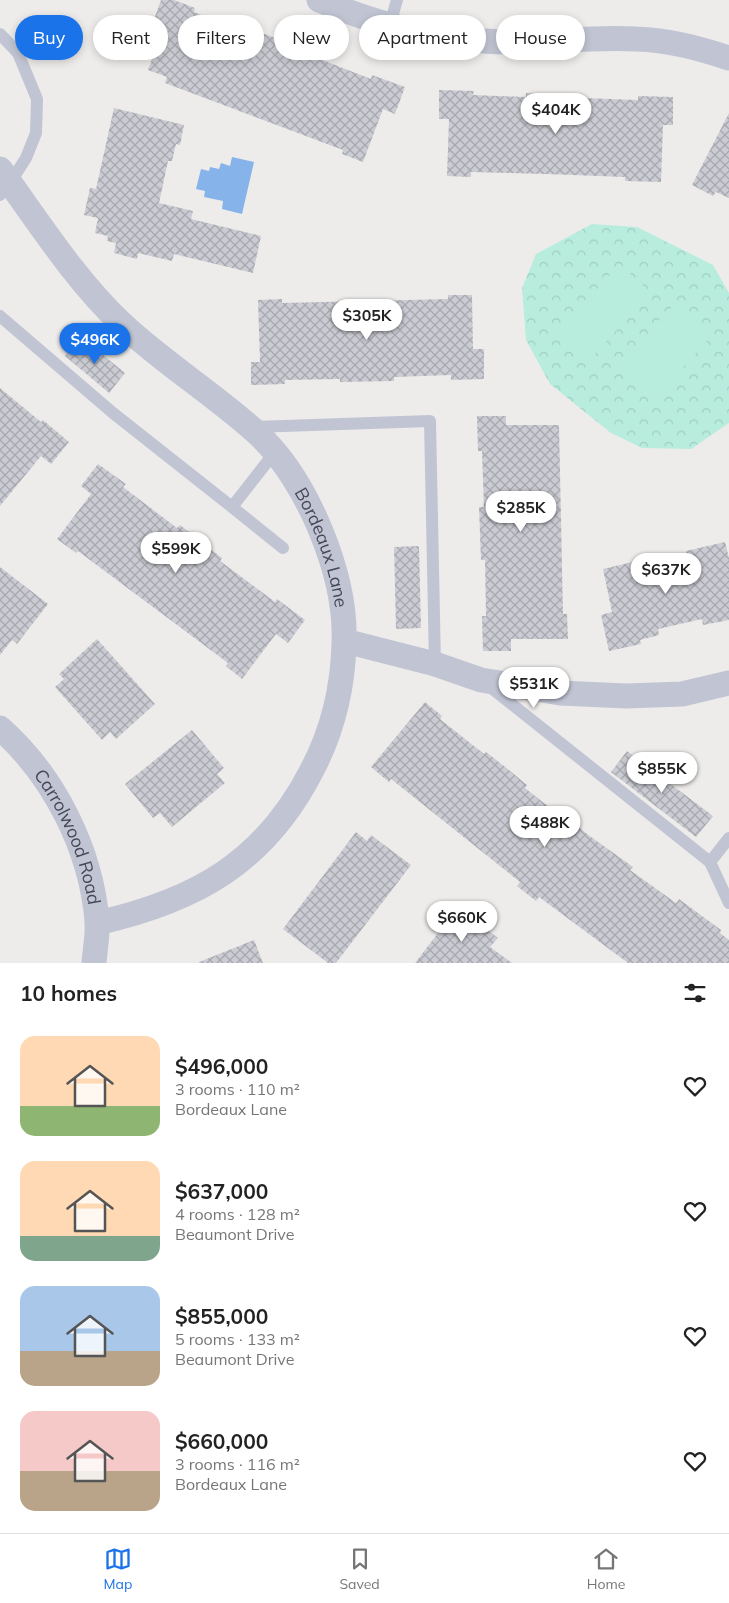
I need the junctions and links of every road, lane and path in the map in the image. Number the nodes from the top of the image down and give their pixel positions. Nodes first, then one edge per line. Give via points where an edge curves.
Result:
1 (318, 0) edge
2 (396, 0) edge
3 (360, 15) edge
4 (392, 15) edge
5 (0, 34) edge
6 (486, 41) edge
7 (729, 58) edge
8 (3, 182) edge
9 (0, 316) edge
10 (250, 427) junction
11 (275, 452) junction
12 (232, 507) junction
13 (283, 548) dead end
14 (345, 641) junction
15 (435, 664) junction
16 (482, 680) junction
17 (729, 683) edge
18 (0, 728) edge
19 (729, 838) edge
20 (710, 862) junction
21 (729, 902) edge
22 (97, 923) junction
23 (94, 963) edge

1 - 3 street
2 - 4 lane
5 - 8 lane via 18,53 37,99 36,133 26,158
6 - 7 street via 635,38 694,46
8 - 10 street, Bordeaux Lane via 121,323
9 - 12 lane via 113,413
10 - 11 street, Bordeaux Lane
10 - 15 lane via 430,421
11 - 12 lane
11 - 14 street, Bordeaux Lane via 299,484 320,526 334,567
12 - 13 lane
14 - 15 street
14 - 22 street, Bordeaux Lane via 340,689 321,753 300,795 264,840 233,868 193,892 130,916
15 - 16 street
16 - 17 street via 560,693 626,696 682,694
16 - 20 lane
18 - 22 street, Carrolwood Road via 18,744 43,776 67,816 93,891
19 - 20 lane
20 - 21 lane
22 - 23 street, Carrolwood Road

